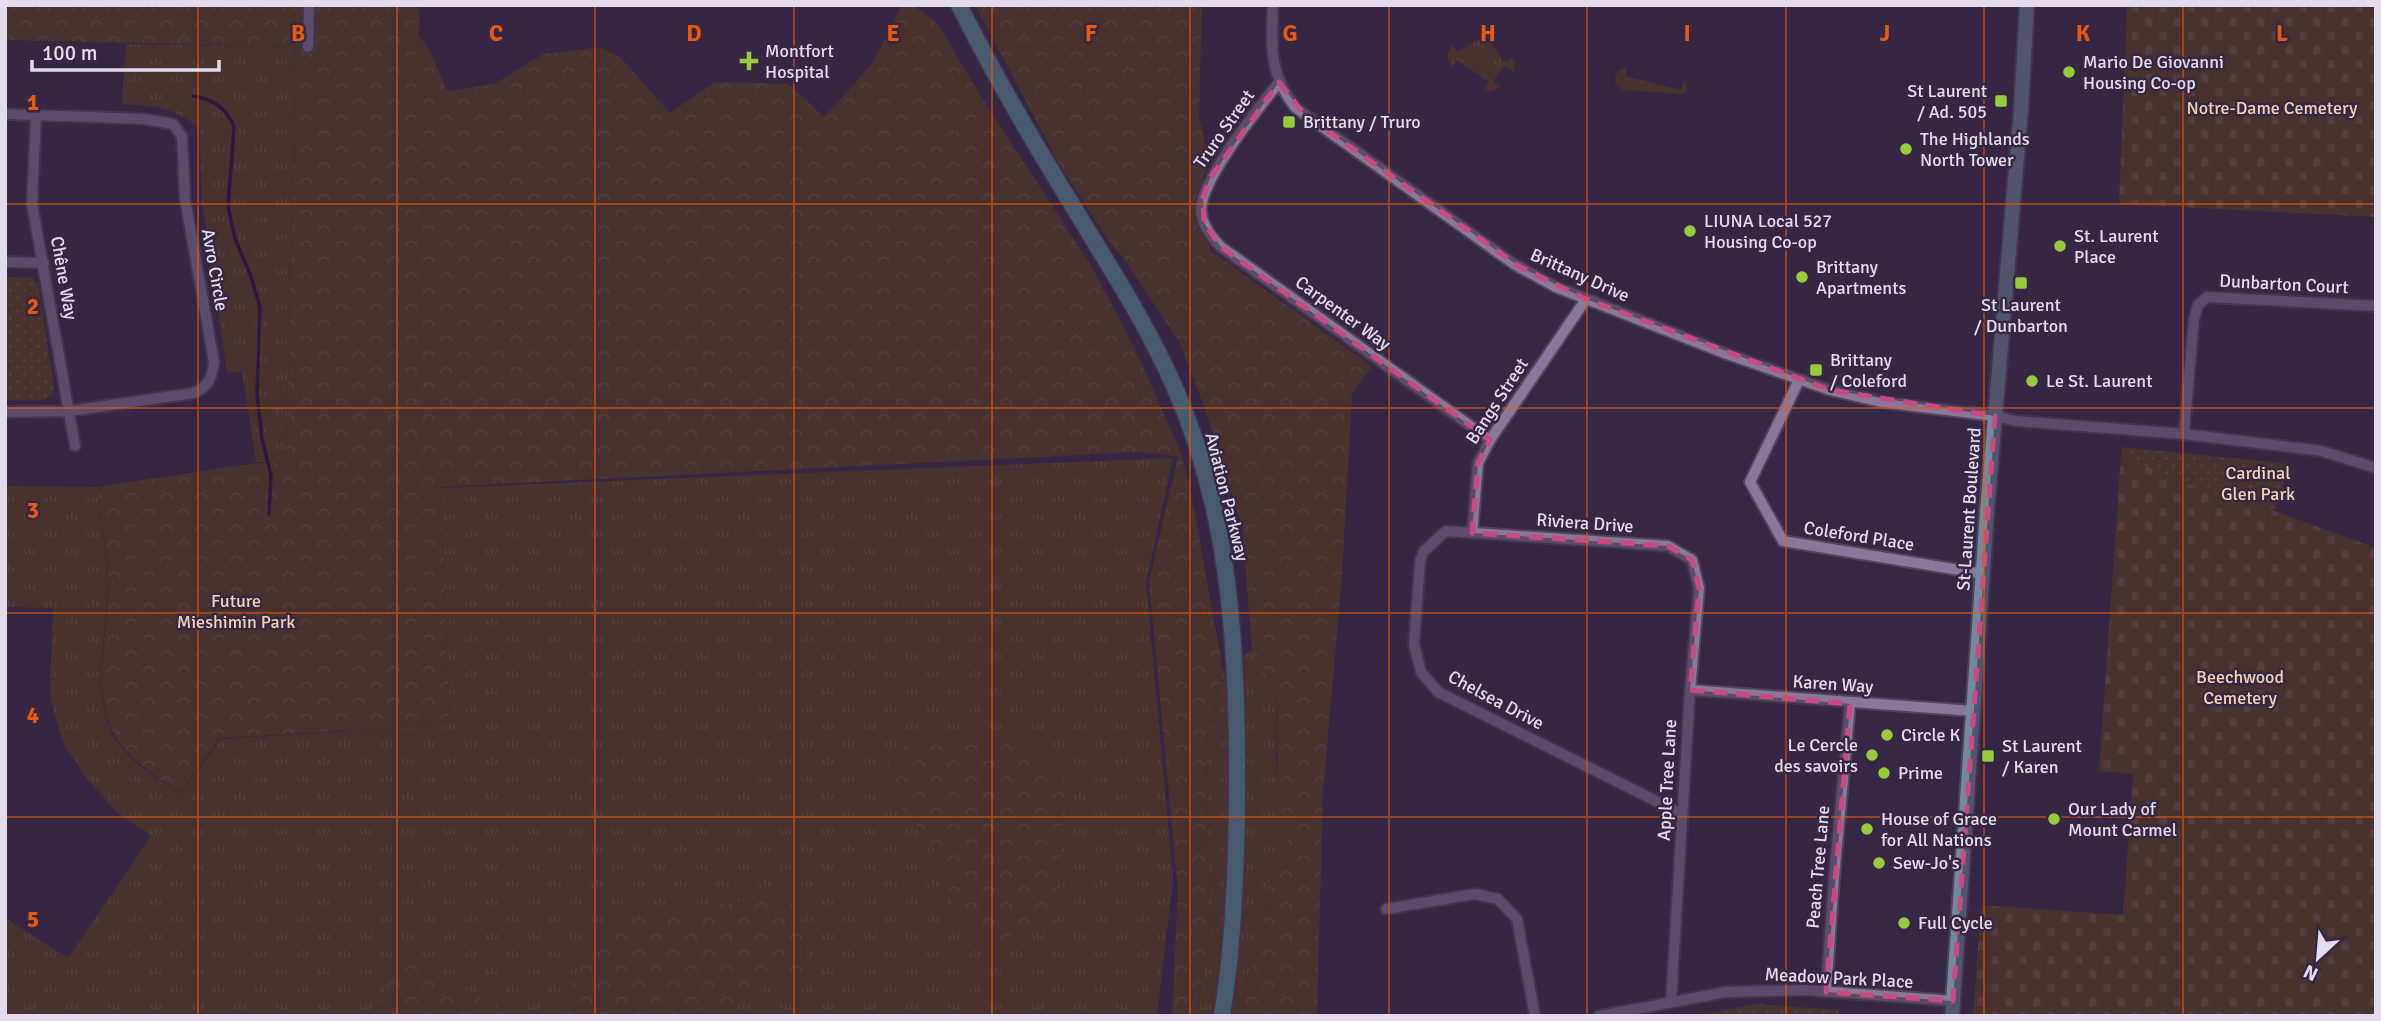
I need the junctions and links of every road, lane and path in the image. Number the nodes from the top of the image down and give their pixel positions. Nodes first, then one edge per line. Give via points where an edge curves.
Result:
1 (309, 5) edge
2 (959, 5) edge
3 (1273, 5) edge
4 (2027, 5) edge
5 (308, 47) dead end
6 (1279, 82) junction
7 (5, 114) edge
8 (36, 115) junction
9 (1203, 197) joint
10 (5, 262) edge
11 (44, 263) junction
12 (1586, 299) junction
13 (2376, 306) edge
14 (1799, 380) junction
15 (70, 411) junction
16 (5, 412) edge
17 (1994, 416) junction
18 (2184, 434) junction
19 (1490, 440) junction
20 (75, 446) dead end
21 (2376, 468) edge
22 (1472, 533) junction
23 (1692, 560) joint
24 (1984, 574) junction
25 (1690, 690) junction
26 (1850, 704) junction
27 (1973, 711) junction
28 (1682, 814) junction
29 (1386, 909) dead end
30 (1826, 992) junction
31 (1671, 1002) junction
32 (1953, 1009) edge
33 (1222, 1016) edge
34 (1535, 1016) edge
35 (1599, 1016) edge

1 - 5 street
2 - 33 main road, Aviation Parkway via 1019,117 1142,322 1175,387 1209,489 1229,592 1236,699 1233,925
3 - 6 street, Brittany Drive via 1273,64
4 - 17 main road, St-Laurent Boulevard
6 - 9 street, Truro Street via 1210,178
6 - 12 street, Brittany Drive via 1296,108 1403,186 1514,264
7 - 8 street, Avro Circle
8 - 11 street, Chêne Way via 32,204
8 - 15 street, Avro Circle via 144,119 173,124 178,130 185,199 214,362 205,388 194,393
9 - 19 street, Carpenter Way via 1203,223 1221,247
10 - 11 street
11 - 15 street, Chêne Way
12 - 14 street, Brittany Drive
12 - 19 street, Bangs Street
13 - 18 street, Dunbarton Court via 2207,297 2198,305 2194,319
14 - 17 street, Brittany Drive via 1881,402
14 - 24 street, Coleford Place via 1750,482 1783,541
15 - 16 street, Avro Circle
15 - 20 street, Chêne Way
17 - 18 street
17 - 24 main road, St-Laurent Boulevard
18 - 21 street via 2322,451
19 - 22 street, Bangs Street via 1478,463
22 - 23 street, Riviera Drive via 1668,546
22 - 28 street, Chelsea Drive via 1446,531 1424,551 1420,561 1414,644 1421,673 1438,692
23 - 25 street, Apple Tree Lane via 1699,588
24 - 27 main road, St-Laurent Boulevard
25 - 26 street, Karen Way
25 - 28 street, Apple Tree Lane
26 - 27 street, Karen Way
26 - 30 street, Peach Tree Lane
27 - 32 main road, St-Laurent Boulevard
28 - 31 street, Apple Tree Lane
29 - 34 street via 1475,894 1498,899 1517,919
30 - 31 street, Meadow Park Place via 1726,992
30 - 32 street, Meadow Park Place
31 - 35 street, Meadow Park Place

